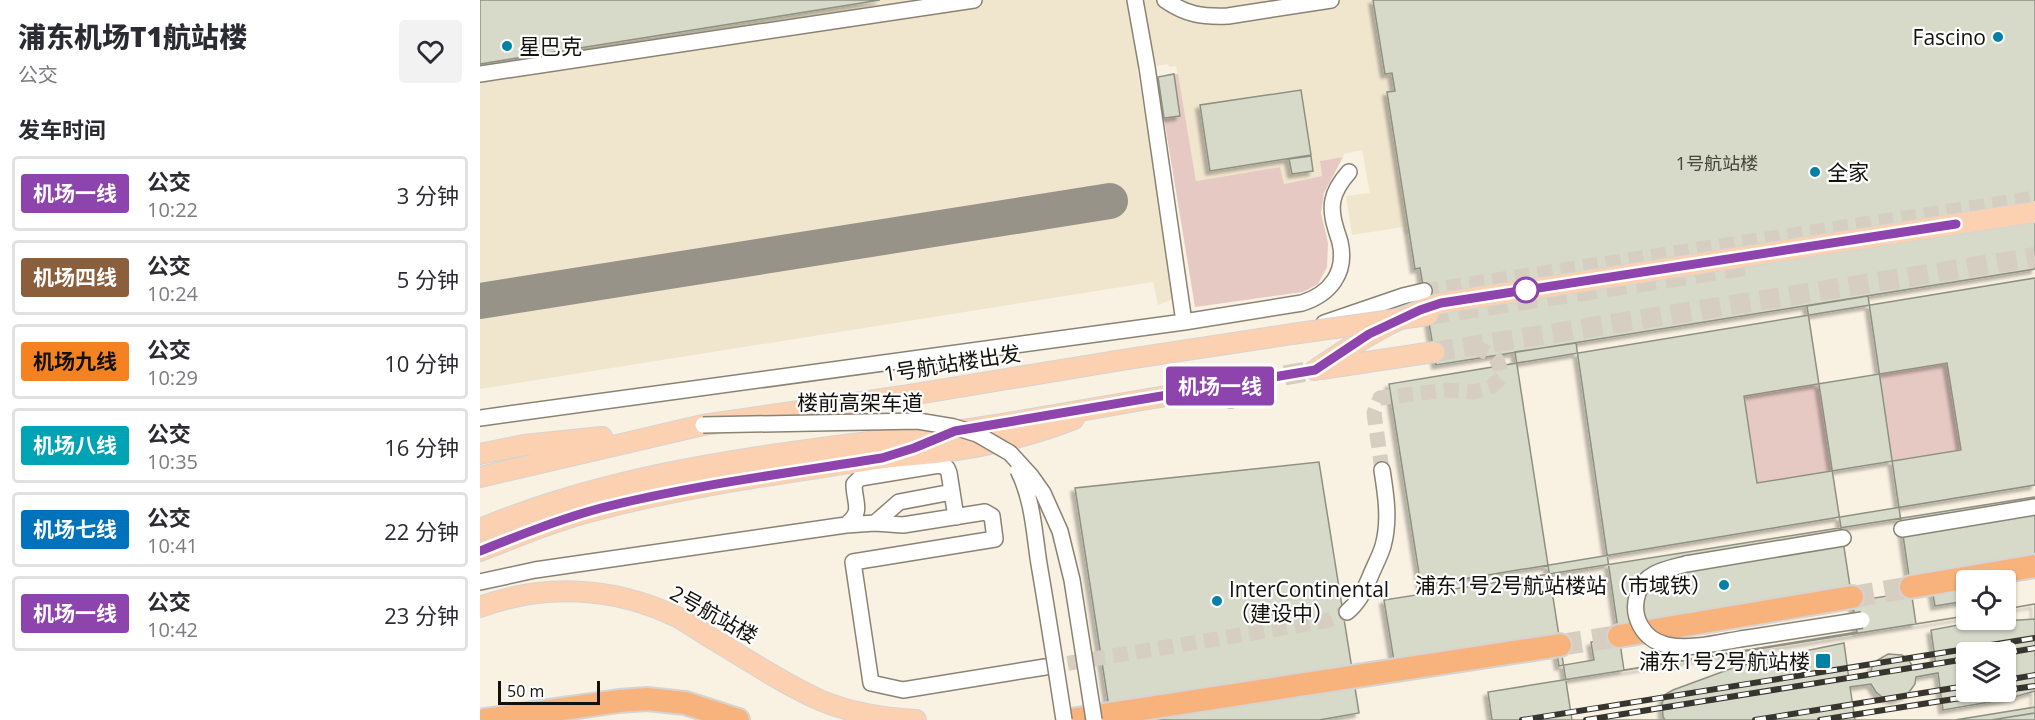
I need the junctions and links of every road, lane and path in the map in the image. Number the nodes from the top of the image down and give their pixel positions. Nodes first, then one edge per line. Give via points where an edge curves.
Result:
1 (974, 0) edge
2 (1135, 0) edge
3 (1165, 0) edge
4 (1331, 0) edge
5 (480, 74) edge
6 (1349, 171) dead end
7 (2035, 212) edge
8 (1424, 291) tunnel mouth
9 (1428, 315) tunnel mouth
10 (1184, 322) junction
11 (1292, 334) junction
12 (1434, 352) tunnel mouth
13 (1196, 391) joint
14 (1231, 400) dead end
15 (1107, 406) junction
16 (480, 418) edge
17 (703, 425) junction
18 (955, 431) junction
19 (1010, 453) junction
20 (480, 454) edge
21 (882, 458) junction
22 (1382, 470) tunnel mouth
23 (483, 476) edge
24 (952, 492) junction
25 (2035, 507) edge
26 (956, 517) junction
27 (875, 523) junction
28 (846, 525) junction
29 (480, 529) edge
30 (1902, 529) dead end
31 (1843, 538) dead end
32 (480, 551) edge
33 (2035, 566) edge
34 (480, 582) edge
35 (1911, 587) tunnel mouth
36 (1852, 597) tunnel mouth
37 (480, 607) edge
38 (1347, 612) tunnel mouth
39 (1862, 620) dead end
40 (1619, 636) tunnel mouth
41 (1560, 645) tunnel mouth
42 (1045, 667) tunnel mouth
43 (484, 720) edge
44 (738, 720) edge
45 (916, 720) edge
46 (1064, 720) edge
47 (1070, 720) edge
48 (1094, 720) edge

1 - 5 street
2 - 10 street
3 - 4 street via 1179,9 1211,17
6 - 10 street via 1341,180 1332,212 1341,262 1333,282 1318,298
7 - 12 main road via 1441,303 1369,334 1315,370
8 - 11 street, bridge
9 - 11 main road, 1号航站楼出发, bridge
10 - 16 street
11 - 17 main road, 1号航站楼出发, bridge
13 - 14 street
13 - 15 main road
15 - 18 main road
15 - 21 main road via 1013,440
17 - 19 street, 楼前高架车道, bridge via 918,421 977,434
17 - 20 main road via 524,445
17 - 23 main road, 1号航站楼出发
18 - 21 main road
18 - 29 main road via 670,471 555,501
19 - 46 street, bridge via 1033,512
19 - 48 street, 楼前高架车道, bridge via 1042,493 1060,531 1072,580
21 - 32 main road via 670,493 599,509
22 - 38 street via 1387,523 1383,547 1362,595
24 - 26 street
24 - 27 street via 898,502
24 - 28 street via 949,473 943,465 860,478 854,484 857,514
25 - 30 street
26 - 27 street via 903,525
26 - 42 street via 985,512 992,516 995,539 853,562 871,682 903,690
27 - 28 street
28 - 34 street via 535,570
31 - 39 street, bridge via 1661,570 1648,577 1639,589 1634,603 1636,615 1653,641 1681,647
33 - 35 highway
36 - 40 highway
37 - 45 main road, 2号航站楼 via 522,594 604,593 677,617 823,701 880,717
41 - 47 highway
43 - 44 highway via 647,699 685,703

